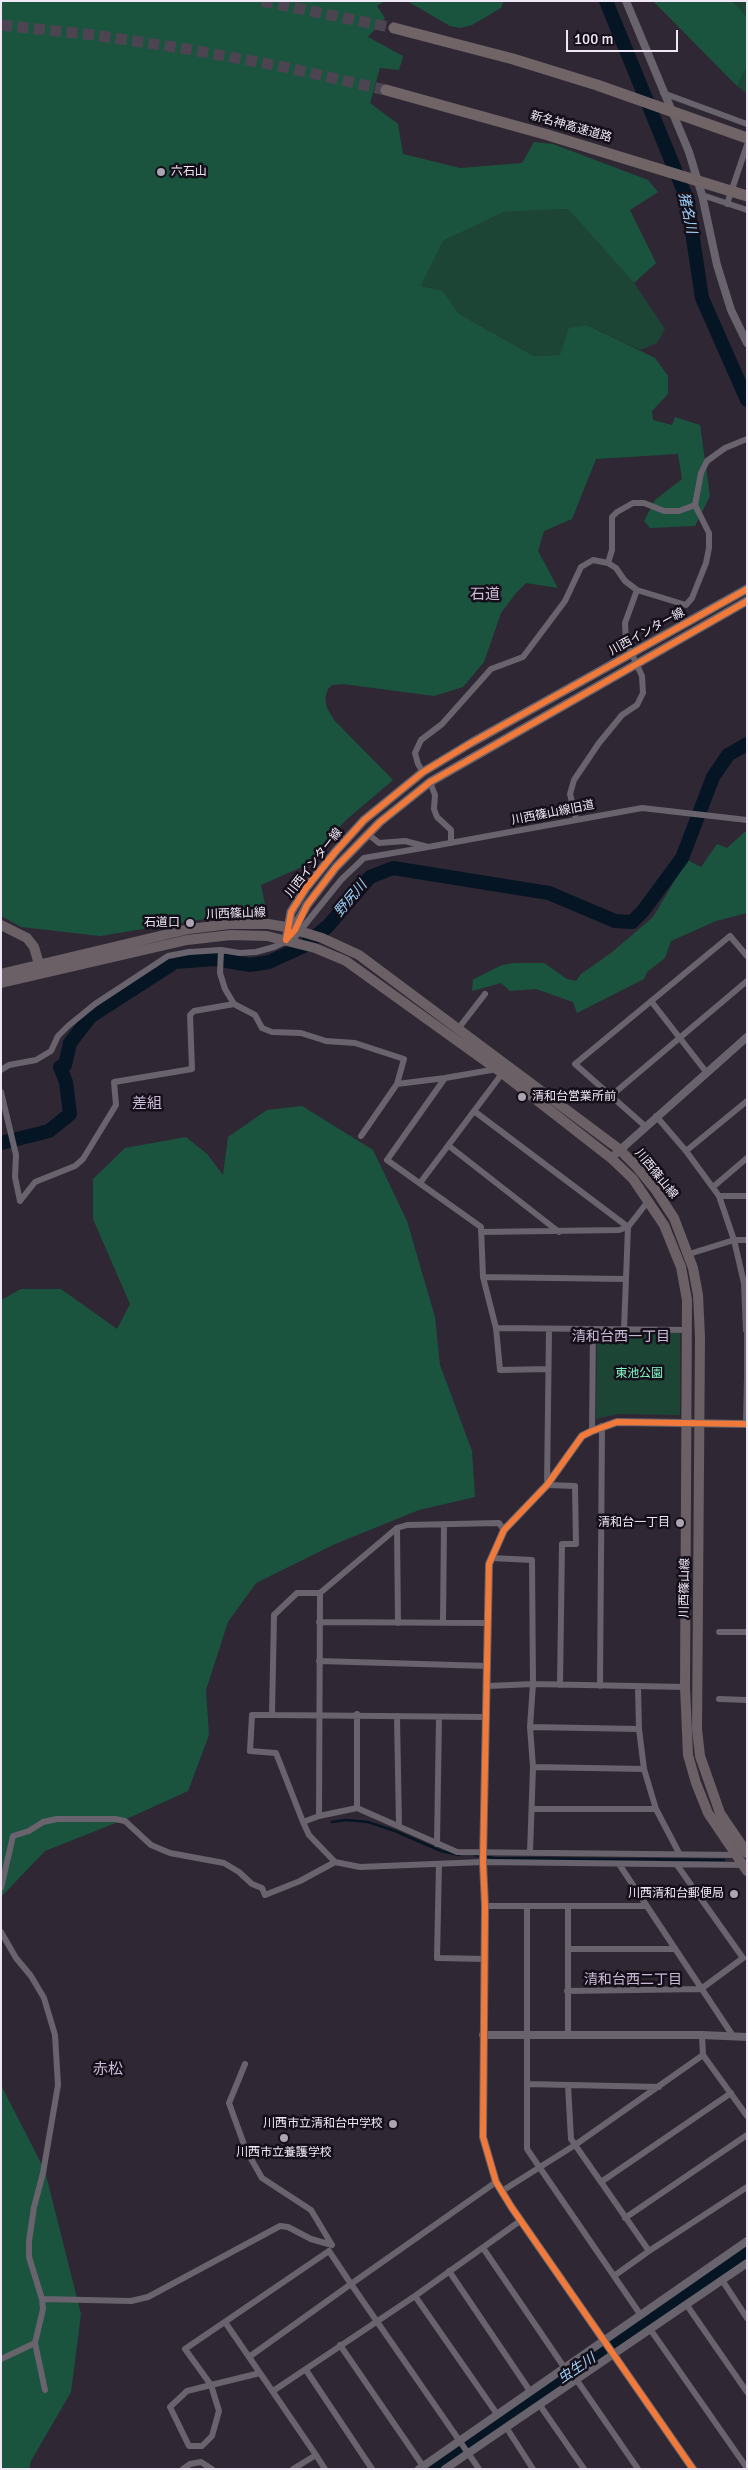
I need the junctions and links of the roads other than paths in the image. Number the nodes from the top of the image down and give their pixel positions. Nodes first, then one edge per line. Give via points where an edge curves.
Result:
1 (626, 1) edge
2 (394, 28) tunnel mouth
3 (386, 90) tunnel mouth
4 (663, 93) junction
5 (747, 124) edge
6 (747, 138) edge
7 (747, 145) edge
8 (702, 196) junction
9 (747, 196) edge
10 (727, 204) junction
11 (747, 210) edge
12 (747, 343) edge
13 (744, 440) edge
14 (696, 505) junction
15 (608, 563) junction
16 (747, 589) edge
17 (637, 590) junction
18 (747, 601) edge
19 (631, 654) junction
20 (635, 665) junction
21 (423, 772) junction
22 (430, 782) junction
23 (576, 819) junction
24 (747, 820) edge
25 (368, 834) junction
26 (451, 843) junction
27 (428, 847) junction
28 (1, 924) edge
29 (291, 929) junction
30 (286, 940) junction
31 (221, 951) junction
32 (747, 956) edge
33 (41, 970) junction
34 (1, 974) edge
35 (747, 981) edge
36 (1, 983) edge
37 (484, 999) dead end
38 (651, 1001) junction
39 (234, 1004) junction
40 (458, 1029) junction
41 (747, 1037) edge
42 (680, 1039) junction
43 (1, 1070) edge
44 (502, 1070) junction
45 (707, 1073) junction
46 (445, 1078) junction
47 (398, 1084) junction
48 (1, 1092) edge
49 (612, 1095) junction
50 (747, 1101) edge
51 (474, 1111) junction
52 (656, 1116) junction
53 (645, 1126) junction
54 (361, 1136) dead end
55 (449, 1146) junction
56 (619, 1149) junction
57 (686, 1150) junction
58 (611, 1158) junction
59 (747, 1158) edge
60 (420, 1183) junction
61 (713, 1187) junction
62 (719, 1196) junction
63 (747, 1196) edge
64 (649, 1200) junction
65 (628, 1227) junction
66 (481, 1232) junction
67 (559, 1232) junction
68 (734, 1240) junction
69 (747, 1240) edge
70 (689, 1254) junction
71 (483, 1277) junction
72 (625, 1279) junction
73 (745, 1283) edge
74 (496, 1328) junction
75 (593, 1329) junction
76 (549, 1330) junction
77 (624, 1330) junction
78 (688, 1330) junction
79 (746, 1330) edge
80 (548, 1370) junction
81 (747, 1377) edge
82 (693, 1423) junction
83 (746, 1424) edge
84 (602, 1426) junction
85 (592, 1431) junction
86 (547, 1484) junction
87 (444, 1524) junction
88 (398, 1528) junction
89 (504, 1530) junction
90 (491, 1558) junction
91 (320, 1593) junction
92 (319, 1622) junction
93 (443, 1622) junction
94 (398, 1623) junction
95 (488, 1623) junction
96 (719, 1632) dead end
97 (747, 1632) edge
98 (319, 1661) junction
99 (488, 1666) junction
100 (532, 1684) junction
101 (560, 1685) junction
102 (488, 1686) junction
103 (600, 1686) junction
104 (638, 1686) junction
105 (685, 1687) junction
106 (719, 1699) dead end
107 (747, 1700) edge
108 (318, 1714) junction
109 (357, 1714) junction
110 (272, 1715) junction
111 (397, 1716) junction
112 (439, 1716) junction
113 (485, 1717) junction
114 (530, 1728) junction
115 (639, 1729) junction
116 (533, 1768) junction
117 (644, 1769) junction
118 (357, 1808) junction
119 (532, 1809) junction
120 (656, 1809) junction
121 (319, 1816) junction
122 (303, 1822) junction
123 (399, 1826) junction
124 (437, 1844) junction
125 (484, 1852) junction
126 (530, 1853) junction
127 (679, 1853) junction
128 (747, 1854) edge
129 (734, 1855) junction
130 (335, 1862) junction
131 (483, 1862) junction
132 (439, 1864) junction
133 (619, 1864) junction
134 (676, 1865) junction
135 (745, 1867) edge
136 (1, 1888) edge
137 (485, 1906) junction
138 (568, 1906) junction
139 (645, 1906) junction
140 (527, 1907) junction
141 (1, 1932) edge
142 (568, 1949) junction
143 (674, 1949) junction
144 (485, 1959) junction
145 (701, 1989) junction
146 (567, 1991) junction
147 (568, 2034) junction
148 (527, 2035) junction
149 (702, 2035) junction
150 (483, 2036) junction
151 (733, 2036) junction
152 (747, 2037) edge
153 (704, 2055) junction
154 (246, 2064) dead end
155 (527, 2084) junction
156 (568, 2085) junction
157 (660, 2087) junction
158 (730, 2093) junction
159 (747, 2116) edge
160 (747, 2135) edge
161 (575, 2145) junction
162 (540, 2168) junction
163 (496, 2182) junction
164 (601, 2182) junction
165 (747, 2187) edge
166 (502, 2192) junction
167 (626, 2218) junction
168 (520, 2220) junction
169 (747, 2241) edge
170 (483, 2248) junction
171 (648, 2251) junction
172 (747, 2263) edge
173 (449, 2271) junction
174 (614, 2276) junction
175 (722, 2280) junction
176 (352, 2284) junction
177 (415, 2296) junction
178 (42, 2299) junction
179 (686, 2304) junction
180 (640, 2314) junction
181 (747, 2318) edge
182 (378, 2320) junction
183 (225, 2322) junction
184 (650, 2329) junction
185 (602, 2341) junction
186 (35, 2343) junction
187 (340, 2344) junction
188 (612, 2355) junction
189 (249, 2357) junction
190 (1, 2360) edge
191 (564, 2368) junction
192 (306, 2370) junction
193 (260, 2373) junction
194 (576, 2379) junction
195 (211, 2385) junction
196 (45, 2390) dead end
197 (273, 2391) junction
198 (530, 2392) junction
199 (747, 2392) edge
200 (539, 2404) junction
201 (497, 2414) junction
202 (506, 2427) junction
203 (459, 2440) junction
204 (468, 2453) junction
205 (316, 2455) junction
206 (421, 2467) edge
207 (747, 2468) edge
208 (183, 2469) edge
209 (212, 2469) edge
210 (293, 2469) edge
211 (325, 2469) edge
212 (372, 2469) edge
213 (445, 2469) edge
214 (479, 2469) edge
215 (533, 2469) edge
216 (584, 2469) edge
217 (638, 2469) edge
218 (693, 2469) edge

1 - 4 street
2 - 6 highway via 513,59
3 - 9 highway, 新名神高速道路
4 - 5 street
4 - 8 street via 689,152
7 - 10 street
8 - 10 street
8 - 12 street via 717,265
10 - 11 street
13 - 14 street via 707,461 701,473
14 - 15 street via 679,511 633,503 617,512 612,518 612,550
14 - 17 street via 709,533 709,548 692,598 686,605
15 - 17 street
15 - 21 street via 593,560 581,567 565,601 523,657 491,669 442,724 421,740 416,753
16 - 19 main road, 川西インター線
17 - 19 street via 626,623 626,641
18 - 20 main road, 川西インター線
19 - 20 street
19 - 21 main road, 川西インター線
20 - 22 main road, 川西インター線
20 - 23 street via 642,676 643,693 637,705 622,715 599,743 574,780 570,794
21 - 29 main road, 川西インター線 via 364,820 336,851 291,912
22 - 25 main road, 川西インター線
22 - 26 street via 435,795 434,809 437,817 451,830
23 - 24 street, 川西篠山線旧道 via 642,808
23 - 26 street, 川西篠山線旧道
25 - 27 street, 川西篠山線旧道 via 380,843 405,841
25 - 29 main road, 川西インター線 via 336,867
26 - 27 street, 川西篠山線旧道
27 - 31 street via 364,858 340,880 295,937 256,952
28 - 33 main road via 28,938
29 - 30 main road, 川西インター線
29 - 33 main road, 川西篠山線 via 268,924 230,924 189,929
29 - 40 main road, 川西篠山線 via 359,955
30 - 33 main road, 川西篠山線 via 232,935 187,940
30 - 44 main road, 川西篠山線 via 346,961
31 - 39 street via 220,973
31 - 43 street via 168,956 95,1004 58,1036 51,1051 36,1060 9,1065
32 - 38 street via 730,936
33 - 34 main road, 川西篠山線
33 - 36 main road, 川西篠山線
35 - 42 street
37 - 40 street
38 - 42 street
38 - 49 street via 576,1064
39 - 47 street via 255,1015 262,1028 272,1032 301,1033 326,1041 355,1043 404,1059
39 - 48 street via 194,1011 190,1015 192,1069 114,1082 116,1105 83,1159 75,1166 35,1182 20,1201 15,1177 16,1155
40 - 44 main road, 川西篠山線
41 - 45 street
42 - 45 street
42 - 49 street
44 - 46 street
44 - 51 street
44 - 56 main road, 川西篠山線
44 - 58 main road, 川西篠山線
45 - 52 street
46 - 47 street
46 - 60 street via 387,1160
47 - 54 street
49 - 53 street
50 - 57 street
51 - 55 street
51 - 65 street
52 - 53 street
52 - 57 street
53 - 56 street
55 - 60 street
55 - 67 street
56 - 58 street
56 - 70 main road, 川西篠山線 via 637,1166 667,1206
57 - 61 street
58 - 64 main road, 川西篠山線
59 - 61 street
60 - 66 street via 481,1227
61 - 62 street
62 - 63 street
62 - 68 street
64 - 65 street
64 - 78 main road, 川西篠山線 via 664,1225 681,1267
65 - 67 street
65 - 72 street
66 - 67 street
66 - 71 street
68 - 69 street
68 - 70 street
68 - 73 street
70 - 82 main road, 川西篠山線 via 700,1310
71 - 72 street
71 - 74 street
72 - 77 street
73 - 79 street
74 - 76 street
74 - 80 street via 500,1370
75 - 76 street
75 - 77 street
75 - 85 street
76 - 80 street
77 - 78 street
78 - 82 main road, 川西篠山線
79 - 81 street
80 - 86 street
81 - 83 street
82 - 83 street
82 - 84 street via 617,1422
82 - 105 main road, 川西篠山線
82 - 128 main road, 川西篠山線 via 700,1756 720,1813
84 - 85 street
84 - 103 street
85 - 86 street via 582,1436
86 - 89 street
86 - 101 street via 575,1486 576,1544 562,1544
87 - 88 street via 407,1524
87 - 89 street via 499,1523
87 - 93 street
88 - 91 street
88 - 94 street
89 - 90 street
90 - 95 street
90 - 100 street via 532,1560
91 - 92 street
91 - 110 street via 297,1593 274,1615
92 - 94 street
92 - 98 street
93 - 94 street
93 - 95 street
95 - 99 street
96 - 97 street
98 - 99 street
98 - 108 street
99 - 102 street
100 - 101 street
100 - 102 street
100 - 114 street
101 - 103 street
102 - 113 street
103 - 104 street
104 - 105 street
104 - 115 street
105 - 129 main road, 川西篠山線 via 685,1732 696,1783 708,1813
106 - 107 street
108 - 109 street
108 - 110 street
108 - 121 street
109 - 111 street
109 - 118 street
110 - 122 street via 252,1715 250,1751 276,1753
111 - 112 street
111 - 123 street
112 - 113 street
112 - 124 street
113 - 125 street
114 - 115 street
114 - 116 street
115 - 117 street
116 - 117 street
116 - 119 street
117 - 120 street
118 - 121 street
118 - 123 street
119 - 120 street
119 - 126 street
120 - 127 street
121 - 122 street
122 - 130 street via 309,1835
123 - 124 street
124 - 125 street via 457,1852
125 - 126 street
125 - 131 street
126 - 127 street
127 - 129 street
128 - 129 street
129 - 135 main road, 川西篠山線
130 - 132 street via 360,1867
130 - 136 street via 265,1895 262,1888 224,1863 170,1853 151,1845 125,1822 115,1819 57,1819 13,1836
131 - 132 street
131 - 133 street
131 - 137 street
132 - 144 street via 437,1958
133 - 134 street
133 - 139 street
134 - 135 street
134 - 145 street via 743,1958
137 - 140 street
137 - 144 street
138 - 139 street
138 - 140 street
138 - 142 street
139 - 143 street
140 - 148 street
141 - 178 street via 44,1998 55,2035 58,2085 29,2240 29,2257
142 - 143 street
142 - 146 street
143 - 145 street
144 - 150 street
145 - 146 street
145 - 151 street
146 - 147 street
147 - 148 street
147 - 149 street
148 - 150 street
148 - 155 street
149 - 151 street
149 - 153 street
150 - 163 street via 483,2137
151 - 152 street
153 - 157 street
153 - 158 street
154 - 178 street via 229,2103 246,2150 262,2178 311,2210 332,2245 280,2226 148,2297 131,2301
155 - 156 street
155 - 162 street via 527,2149
156 - 157 street
156 - 161 street via 571,2139
157 - 161 street
158 - 159 street
158 - 164 street
160 - 167 street
161 - 162 street
161 - 164 street
162 - 166 street
162 - 174 street
163 - 166 street
163 - 176 street
164 - 167 street
165 - 171 street
166 - 168 street
167 - 171 street
168 - 170 street
168 - 185 street
169 - 180 street
170 - 173 street
170 - 191 street
171 - 174 street
172 - 175 street
173 - 177 street
173 - 198 street
174 - 180 street
175 - 179 street
175 - 181 street
176 - 182 street
176 - 183 street via 330,2251
176 - 189 street
177 - 182 street
177 - 201 street
178 - 186 street via 43,2309
179 - 184 street
179 - 199 street
180 - 185 street
182 - 187 street
182 - 203 street
183 - 189 street
183 - 195 street via 185,2350
184 - 188 street
184 - 207 street
185 - 188 street
185 - 191 street
186 - 190 street
186 - 196 street
187 - 192 street
187 - 206 street
188 - 194 street
188 - 218 street
189 - 193 street
191 - 198 street
192 - 197 street
192 - 212 street
193 - 195 street
193 - 197 street
194 - 200 street
194 - 217 street
195 - 195 street via 187,2391 170,2407 189,2446 202,2446 212,2436 219,2411
197 - 205 street
198 - 201 street
200 - 202 street
200 - 216 street
201 - 203 street
202 - 204 street
202 - 215 street
203 - 204 street
203 - 206 street
204 - 213 street
204 - 214 street
205 - 210 street
205 - 211 street
208 - 209 street via 201,2462

